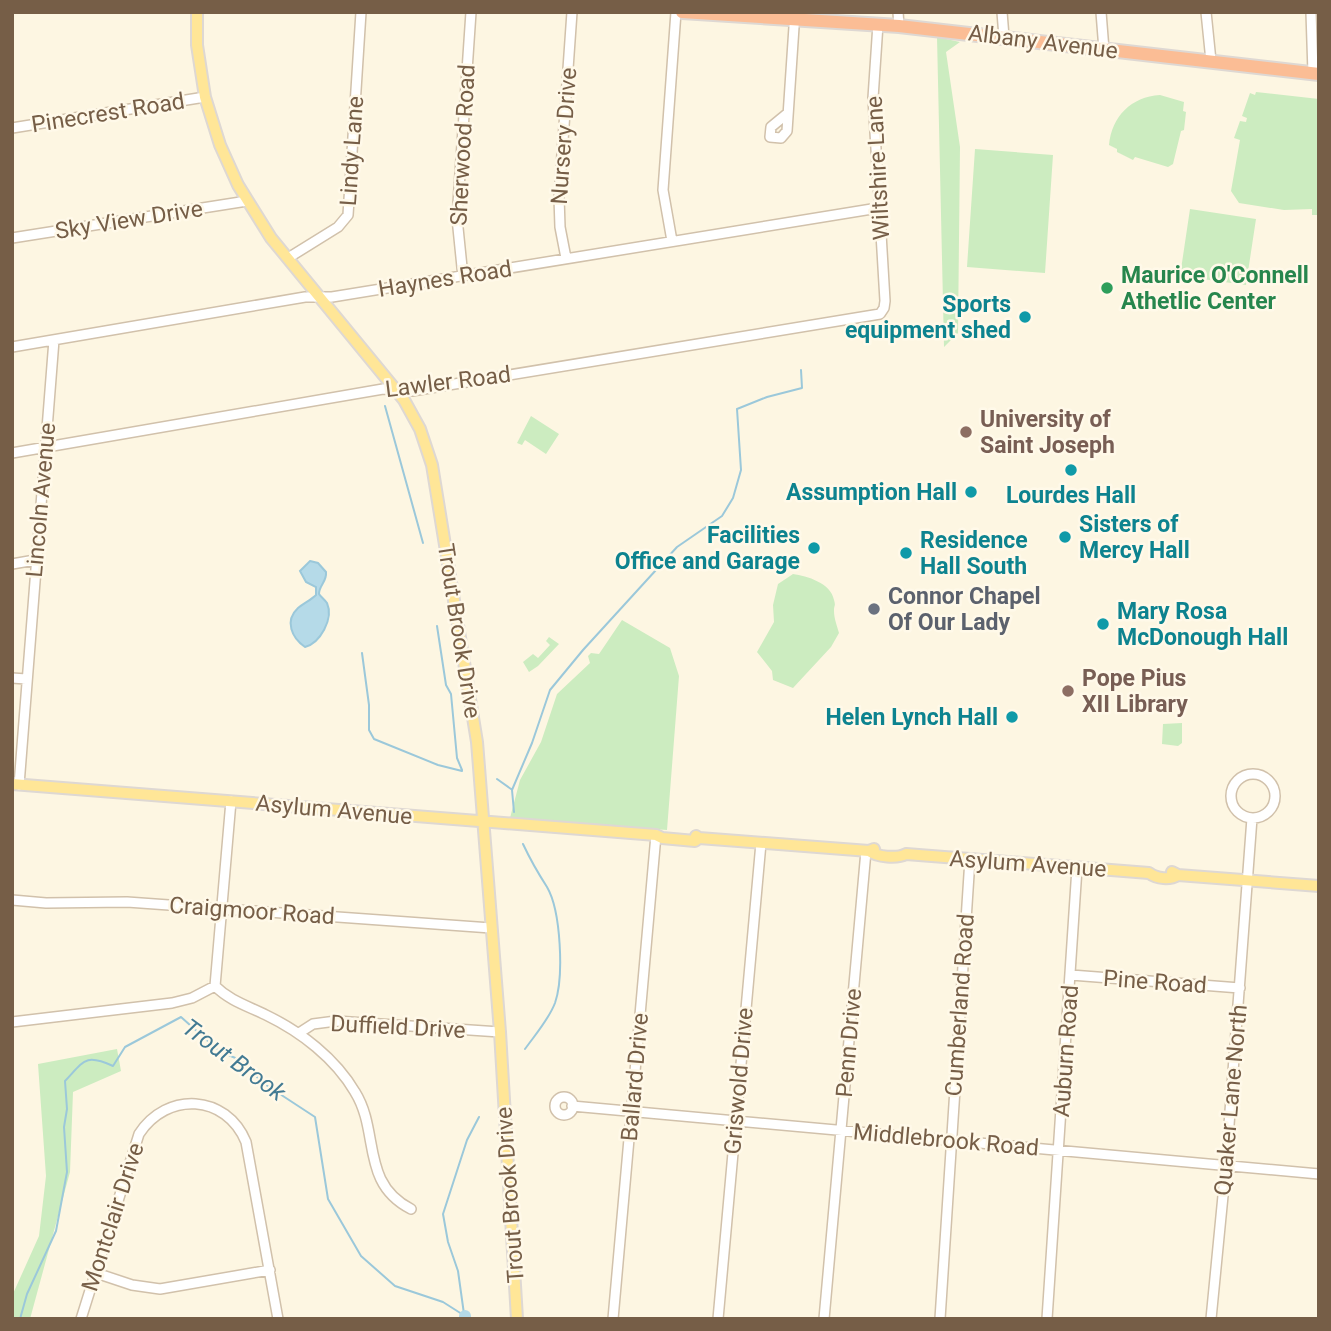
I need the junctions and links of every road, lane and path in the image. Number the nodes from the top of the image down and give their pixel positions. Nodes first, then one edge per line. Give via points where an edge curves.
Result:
1 (197, 12) edge
2 (361, 12) edge
3 (471, 12) edge
4 (572, 12) edge
5 (676, 12) edge
6 (682, 12) edge
7 (898, 12) edge
8 (1002, 12) edge
9 (1101, 12) edge
10 (1206, 12) edge
11 (1311, 12) edge
12 (794, 16) edge
13 (878, 24) junction
14 (899, 26) junction
15 (1004, 37) junction
16 (1104, 50) junction
17 (1211, 61) junction
18 (1316, 74) edge
19 (205, 97) junction
20 (788, 113) dead end
21 (12, 128) edge
22 (247, 201) junction
23 (878, 208) junction
24 (12, 238) edge
25 (672, 241) junction
26 (288, 258) junction
27 (566, 258) junction
28 (463, 277) junction
29 (320, 297) junction
30 (883, 312) joint
31 (54, 340) junction
32 (12, 348) edge
33 (396, 390) junction
34 (46, 447) junction
35 (12, 453) edge
36 (36, 560) junction
37 (12, 564) edge
38 (12, 678) edge
39 (26, 679) junction
40 (16, 785) edge
41 (230, 802) junction
42 (1252, 818) junction
43 (484, 822) junction
44 (656, 835) junction
45 (761, 843) junction
46 (867, 851) junction
47 (970, 859) junction
48 (1077, 868) junction
49 (1248, 881) junction
50 (1319, 886) edge
51 (12, 900) edge
52 (222, 909) junction
53 (491, 928) junction
54 (1071, 975) junction
55 (215, 986) junction
56 (1240, 988) junction
57 (12, 1022) edge
58 (500, 1032) junction
59 (299, 1033) junction
60 (572, 1106) dead end
61 (632, 1111) junction
62 (736, 1120) junction
63 (841, 1131) junction
64 (951, 1140) junction
65 (1059, 1150) junction
66 (1226, 1165) junction
67 (1319, 1174) edge
68 (411, 1209) dead end
69 (270, 1270) junction
70 (96, 1273) junction
71 (81, 1319) edge
72 (278, 1319) edge
73 (517, 1319) edge
74 (613, 1319) edge
75 (718, 1319) edge
76 (824, 1319) edge
77 (940, 1319) edge
78 (1047, 1319) edge
79 (1211, 1319) edge

1 - 19 main road, Trout Brook Drive
2 - 26 street, Lindy Lane via 348,215 338,227
3 - 28 street, Sherwood Road via 457,218
4 - 27 street, Nursery Drive via 559,197
5 - 25 street via 663,190
6 - 12 highway, Albany Avenue
7 - 14 street
8 - 15 street
9 - 16 street
10 - 17 street
11 - 18 street
12 - 13 highway, Albany Avenue
12 - 20 street
13 - 14 highway, Albany Avenue
13 - 23 street, Wiltshire Lane via 873,98
14 - 15 highway, Albany Avenue
15 - 16 highway, Albany Avenue
16 - 17 highway, Albany Avenue
17 - 18 highway, Albany Avenue
19 - 21 street, Pinecrest Road
19 - 22 main road, Trout Brook Drive via 220,145
22 - 24 street, Sky View Drive
22 - 26 main road, Trout Brook Drive
23 - 25 street, Haynes Road
23 - 30 street, Wiltshire Lane
25 - 27 street, Haynes Road
26 - 29 main road, Trout Brook Drive
27 - 28 street, Haynes Road
28 - 29 street, Haynes Road
29 - 31 street, Haynes Road
29 - 33 main road, Trout Brook Drive
30 - 33 street, Lawler Road via 425,389
31 - 32 street, Haynes Road
31 - 34 street, Lincoln Avenue
33 - 34 street, Lawler Road
33 - 43 main road, Trout Brook Drive via 420,429 432,465 477,742
34 - 35 street, Lawler Road
34 - 36 street, Lincoln Avenue
36 - 37 street
36 - 39 street, Lincoln Avenue
38 - 39 street
39 - 40 street, Lincoln Avenue
40 - 41 main road, Asylum Avenue
41 - 43 main road, Asylum Avenue
41 - 52 street
42 - 42 street via 1263,816 1275,799 1271,782 1247,774 1234,785 1231,795 1237,810
42 - 49 street, Quaker Lane North
43 - 44 main road, Asylum Avenue
43 - 53 main road, Trout Brook Drive
44 - 45 main road, Asylum Avenue
44 - 61 street, Ballard Drive
45 - 46 main road, Asylum Avenue
45 - 62 street, Griswold Drive
46 - 47 main road, Asylum Avenue
46 - 63 street, Penn Drive
47 - 48 main road, Asylum Avenue
47 - 64 street, Cumberland Road
48 - 49 main road, Asylum Avenue
48 - 54 street, Auburn Road
49 - 50 main road, Asylum Avenue
49 - 56 street, Quaker Lane North
51 - 52 street, Craigmoor Road
52 - 53 street, Craigmoor Road
52 - 55 street
53 - 58 main road, Trout Brook Drive
54 - 56 street, Pine Road
54 - 65 street, Auburn Road
55 - 57 street via 172,1003
55 - 59 street via 231,1000
56 - 66 street, Quaker Lane North
58 - 59 street, Duffield Drive via 336,1021 313,1024
58 - 73 main road, Trout Brook Drive
59 - 68 street via 355,1091 384,1187
60 - 61 street, Middlebrook Road
61 - 62 street, Middlebrook Road
61 - 74 street, Ballard Drive
62 - 63 street, Middlebrook Road
62 - 75 street, Griswold Drive
63 - 64 street, Middlebrook Road
63 - 76 street, Penn Drive
64 - 65 street, Middlebrook Road
64 - 77 street, Cumberland Road
65 - 66 street, Middlebrook Road
65 - 78 street, Auburn Road
66 - 67 street, Middlebrook Road
66 - 79 street, Quaker Lane North
69 - 70 street via 160,1289
69 - 70 street, Montclair Drive via 244,1135 219,1111 194,1104 162,1111 139,1134
69 - 72 street, Montclair Drive
70 - 71 street, Montclair Drive

